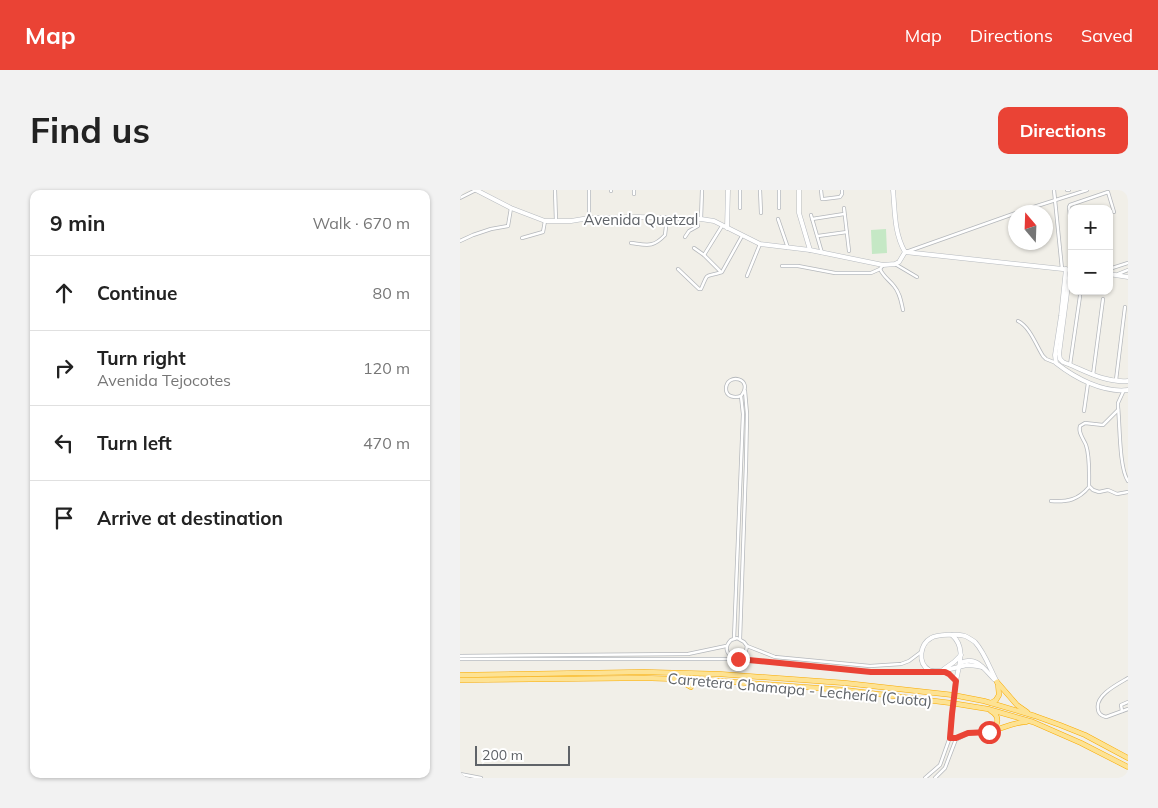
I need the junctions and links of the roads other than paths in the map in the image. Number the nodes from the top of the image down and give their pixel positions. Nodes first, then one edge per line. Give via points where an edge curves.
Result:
1 (476, 190) edge
2 (555, 190) edge
3 (589, 190) edge
4 (702, 190) edge
5 (728, 190) edge
6 (740, 190) edge
7 (760, 190) edge
8 (779, 190) edge
9 (799, 190) edge
10 (821, 190) edge
11 (842, 190) edge
12 (893, 190) edge
13 (1054, 190) edge
14 (1087, 190) edge
15 (1107, 191) edge
16 (1075, 194) junction
17 (460, 198) edge
18 (1055, 200) junction
19 (1078, 202) junction
20 (1040, 205) edge
21 (1070, 205) edge
22 (511, 208) junction
23 (740, 208) dead end
24 (779, 208) dead end
25 (844, 208) dead end
26 (1114, 212) dead end
27 (761, 213) dead end
28 (844, 214) junction
29 (811, 215) dead end
30 (1008, 216) edge
31 (590, 218) junction
32 (667, 218) junction
33 (696, 219) junction
34 (702, 219) junction
35 (778, 219) dead end
36 (812, 219) junction
37 (545, 221) junction
38 (556, 221) junction
39 (722, 226) junction
40 (727, 228) junction
41 (847, 232) junction
42 (742, 236) junction
43 (818, 236) junction
44 (685, 237) dead end
45 (522, 238) dead end
46 (460, 241) edge
47 (631, 243) dead end
48 (760, 244) junction
49 (694, 248) dead end
50 (788, 248) junction
51 (810, 250) junction
52 (848, 251) dead end
53 (905, 252) junction
54 (822, 253) junction
55 (704, 255) junction
56 (1128, 263) edge
57 (895, 264) junction
58 (883, 265) junction
59 (782, 266) dead end
60 (1113, 268) edge
61 (678, 269) dead end
62 (1068, 269) edge
63 (880, 270) junction
64 (1128, 270) edge
65 (722, 272) junction
66 (1113, 275) edge
67 (1116, 275) junction
68 (747, 276) dead end
69 (917, 277) dead end
70 (1128, 277) edge
71 (1080, 296) dead end
72 (1103, 299) dead end
73 (1125, 307) dead end
74 (903, 310) dead end
75 (1063, 316) junction
76 (1018, 321) dead end
77 (1061, 359) junction
78 (1056, 363) junction
79 (1070, 365) junction
80 (1093, 375) junction
81 (1128, 381) edge
82 (1115, 382) junction
83 (1088, 383) junction
84 (1126, 390) edge
85 (745, 391) junction
86 (741, 396) junction
87 (1118, 410) junction
88 (1084, 412) dead end
89 (1126, 458) dead end
90 (1122, 459) junction
91 (1128, 480) edge
92 (1089, 486) junction
93 (1128, 492) edge
94 (1051, 501) dead end
95 (952, 635) junction
96 (734, 639) junction
97 (740, 639) junction
98 (726, 646) junction
99 (746, 646) junction
100 (921, 652) junction
101 (961, 655) junction
102 (460, 657) edge
103 (736, 659) junction
104 (959, 665) junction
105 (931, 671) junction
106 (940, 671) junction
107 (460, 675) edge
108 (644, 678) junction
109 (1128, 678) edge
110 (460, 680) edge
111 (956, 681) junction
112 (748, 682) junction
113 (997, 682) junction
114 (726, 686) dead end
115 (691, 687) dead end
116 (1128, 702) edge
117 (990, 703) junction
118 (988, 709) junction
119 (1128, 709) edge
120 (1122, 711) junction
121 (1035, 716) junction
122 (1033, 722) junction
123 (989, 732) junction
124 (950, 738) junction
125 (956, 738) junction
126 (1128, 758) edge
127 (1128, 767) edge
128 (460, 774) edge
129 (481, 778) edge
130 (925, 778) edge
131 (935, 778) edge

1 - 17 street
1 - 22 main road, Avenida Quetzal
2 - 38 street
3 - 31 street
4 - 34 street
5 - 40 main road
6 - 23 street
7 - 27 street
8 - 24 street
9 - 51 main road via 798,213
10 - 11 street via 824,199 840,197
12 - 53 main road via 896,228
13 - 18 street
14 - 16 street
15 - 19 street
15 - 26 street
16 - 18 street
16 - 19 street
18 - 20 street
18 - 62 street
19 - 21 street
22 - 37 main road, Avenida Quetzal
22 - 46 street via 508,226
25 - 28 street
28 - 36 street
28 - 41 street
29 - 36 street
30 - 53 street
31 - 32 main road, Avenida Quetzal
31 - 38 main road, Avenida Quetzal
32 - 33 main road, Avenida Quetzal
32 - 47 street via 665,235 655,244
33 - 34 main road, Avenida Quetzal
33 - 44 street via 698,226
34 - 39 main road, Avenida Quetzal
35 - 50 street
36 - 43 street
37 - 38 main road, Avenida Quetzal
37 - 45 street via 543,232
39 - 40 main road, Avenida Quetzal
39 - 55 street
40 - 42 main road, Avenida Quetzal
41 - 43 street
41 - 52 street
42 - 48 main road, Avenida Quetzal
42 - 65 street
43 - 54 street
48 - 50 main road, Avenida Quetzal
48 - 68 street
49 - 55 street
50 - 51 main road, Avenida Quetzal
51 - 54 main road, Avenida Quetzal
53 - 57 main road
53 - 62 main road
54 - 58 main road, Avenida Quetzal
55 - 65 street
56 - 60 street
57 - 58 main road, Avenida Quetzal
57 - 69 street
58 - 63 street
59 - 63 street via 841,273
61 - 65 street via 699,289 707,276
62 - 75 main road
63 - 74 street via 898,292
64 - 67 street
66 - 67 main road
67 - 70 main road
71 - 79 street
72 - 80 street
73 - 82 street
75 - 77 main road
75 - 78 main road
76 - 78 street via 1023,323 1043,356
77 - 78 street via 1061,364
77 - 78 street via 1057,357
77 - 79 main road
78 - 83 main road
79 - 80 main road
80 - 82 main road
81 - 82 main road
83 - 84 main road
83 - 88 street
84 - 87 street via 1118,403
85 - 86 street
85 - 86 street via 742,381 737,378 728,383 727,393 731,397
85 - 97 street via 747,448
86 - 96 street via 743,414
87 - 90 street
87 - 92 street via 1103,425 1085,423 1079,427 1088,454
89 - 90 street
90 - 91 street
92 - 93 street via 1099,492
92 - 94 street via 1074,499
95 - 100 main road via 930,638
95 - 101 main road via 960,644
95 - 113 main road via 966,636 976,643
96 - 97 street
96 - 98 street
97 - 99 street
98 - 102 street via 688,654
98 - 103 street via 730,656
99 - 100 street via 775,657 870,666 902,664
99 - 103 street via 743,656
100 - 105 main road via 923,663
101 - 104 main road
101 - 106 main road
102 - 103 street
103 - 105 street via 871,672
104 - 106 main road
104 - 111 main road
104 - 113 main road via 982,667
105 - 106 main road
106 - 111 main road
107 - 117 highway, Carretera Chamapa - Lechería (Cuota) via 719,674 845,683
108 - 110 highway, Carretera Chamapa - Lechería (Cuota)
108 - 112 highway, Carretera Chamapa - Lechería (Cuota)
108 - 115 highway
109 - 120 street via 1110,689 1098,703 1102,716
111 - 124 main road, bridge
112 - 114 highway
112 - 118 highway, Carretera Chamapa - Lechería (Cuota) via 854,691
113 - 117 highway via 999,695
113 - 121 highway via 1017,704
116 - 120 street via 1121,705
117 - 121 highway, Carretera Chamapa - Lechería (Cuota)
118 - 122 highway, Carretera Chamapa - Lechería (Cuota)
118 - 123 highway via 995,713 997,719 996,726
119 - 120 street
121 - 126 highway, Carretera Chamapa - Lechería (Cuota)
122 - 123 highway via 1017,723
122 - 127 highway, Carretera Chamapa - Lechería (Cuota)
123 - 125 main road via 968,733
124 - 125 main road
124 - 130 street via 940,764
125 - 131 street via 945,768
128 - 129 street

